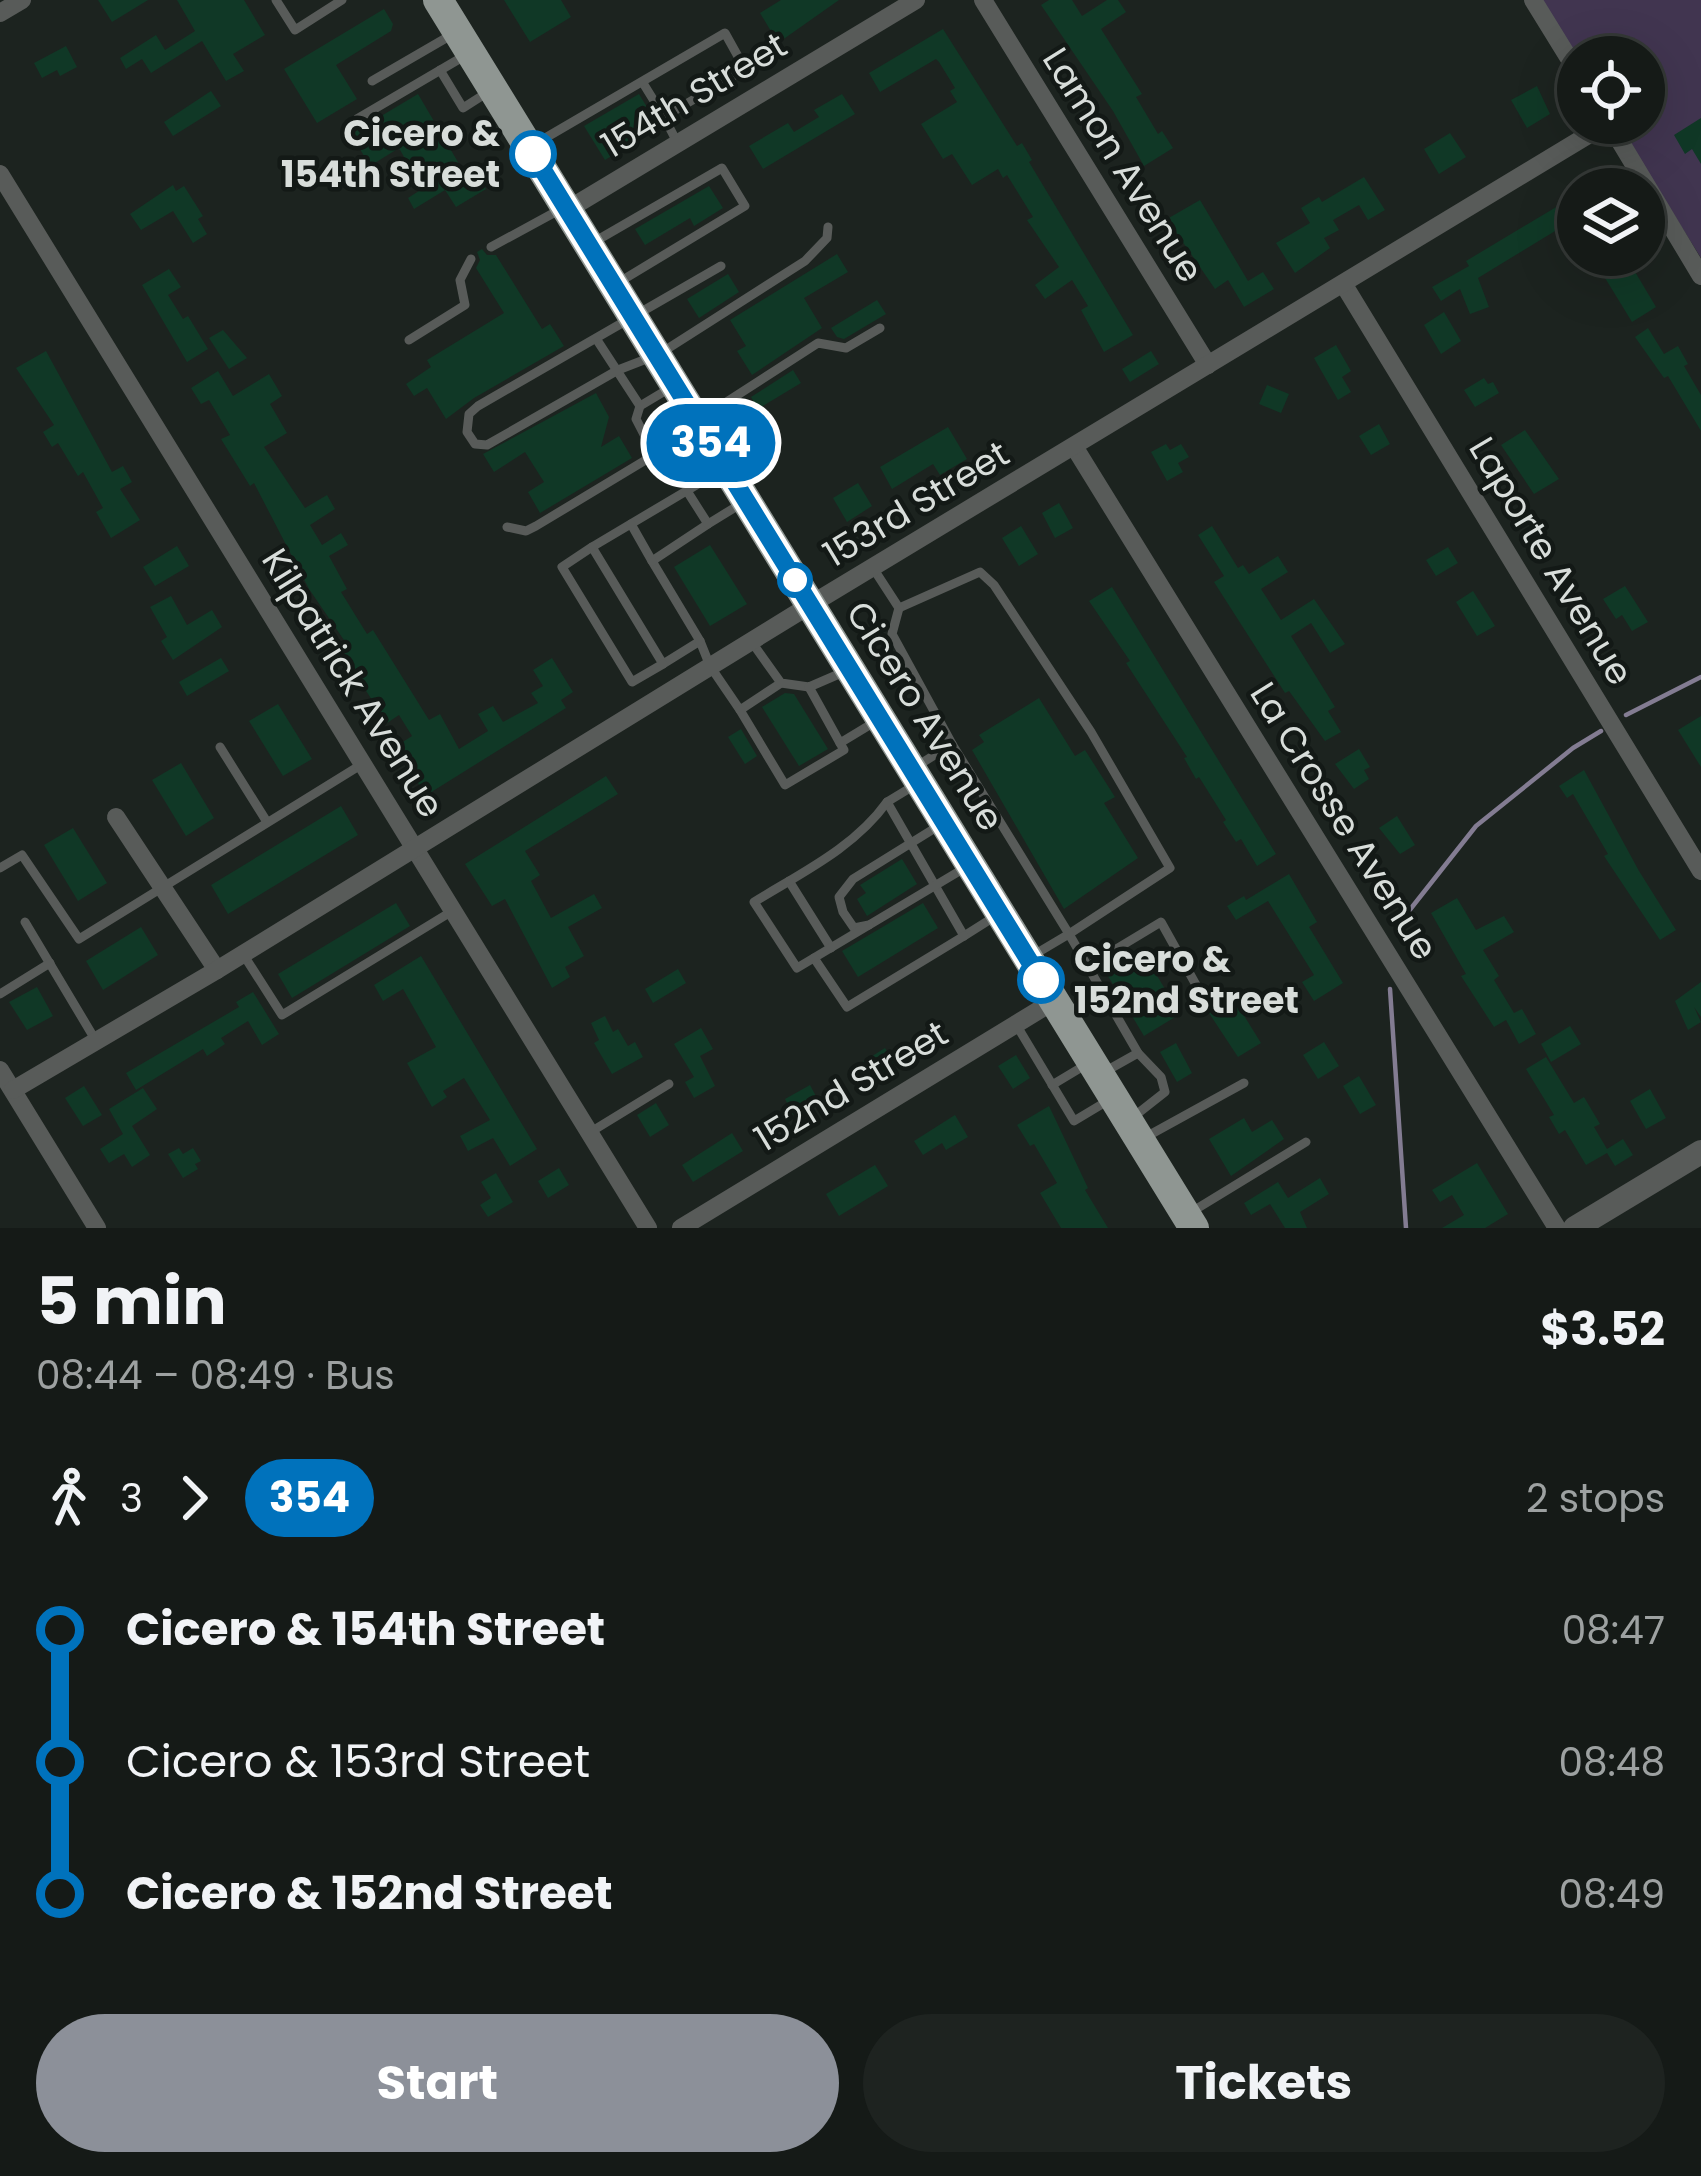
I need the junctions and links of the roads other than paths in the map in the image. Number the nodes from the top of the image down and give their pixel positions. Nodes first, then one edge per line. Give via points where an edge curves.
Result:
1 (22, 0) edge
2 (276, 0) edge
3 (314, 0) edge
4 (342, 0) edge
5 (438, 0) edge
6 (916, 0) edge
7 (983, 0) edge
8 (1533, 0) edge
9 (0, 13) edge
10 (322, 13) junction
11 (1557, 39) edge
12 (464, 42) junction
13 (440, 70) junction
14 (372, 81) dead end
15 (643, 83) junction
16 (493, 89) junction
17 (664, 117) junction
18 (357, 119) dead end
19 (678, 144) junction
20 (1574, 144) edge
21 (1621, 144) edge
22 (529, 148) junction
23 (0, 174) edge
24 (566, 208) junction
25 (828, 227) dead end
26 (589, 245) junction
27 (491, 247) dead end
28 (471, 259) dead end
29 (721, 266) dead end
30 (1701, 276) edge
31 (614, 285) junction
32 (1344, 285) junction
33 (634, 318) junction
34 (880, 328) dead end
35 (409, 340) dead end
36 (597, 340) junction
37 (657, 355) junction
38 (1208, 365) junction
39 (618, 370) junction
40 (675, 385) junction
41 (640, 406) junction
42 (698, 423) junction
43 (1075, 448) junction
44 (652, 450) junction
45 (726, 468) junction
46 (687, 491) junction
47 (746, 500) junction
48 (631, 524) junction
49 (708, 524) junction
50 (507, 526) dead end
51 (592, 548) junction
52 (652, 561) junction
53 (873, 568) junction
54 (810, 605) junction
55 (898, 608) junction
56 (700, 641) junction
57 (751, 641) junction
58 (663, 664) junction
59 (710, 666) junction
60 (850, 669) junction
61 (781, 683) junction
62 (809, 687) junction
63 (740, 710) junction
64 (880, 719) junction
65 (840, 743) junction
66 (952, 744) junction
67 (220, 747) dead end
68 (364, 764) junction
69 (915, 776) junction
70 (887, 802) junction
71 (116, 817) dead end
72 (267, 822) junction
73 (944, 823) junction
74 (911, 844) junction
75 (415, 846) junction
76 (970, 865) junction
77 (0, 868) edge
78 (1701, 871) edge
79 (789, 881) junction
80 (936, 887) junction
81 (163, 889) junction
82 (454, 910) junction
83 (1000, 913) junction
84 (26, 922) dead end
85 (868, 925) junction
86 (1069, 934) junction
87 (964, 936) junction
88 (831, 948) junction
89 (243, 953) junction
90 (814, 958) junction
91 (1028, 959) junction
92 (50, 963) junction
93 (1088, 966) junction
94 (217, 970) junction
95 (1103, 991) junction
96 (1200, 992) dead end
97 (0, 994) edge
98 (1059, 1009) junction
99 (1016, 1024) junction
100 (96, 1041) junction
101 (1138, 1053) junction
102 (0, 1070) edge
103 (1244, 1083) dead end
104 (669, 1084) dead end
105 (1052, 1085) junction
106 (13, 1090) junction
107 (1114, 1099) junction
108 (589, 1133) junction
109 (1306, 1142) dead end
110 (1701, 1152) edge
111 (1190, 1221) edge
112 (1592, 1224) edge
113 (97, 1228) edge
114 (647, 1228) edge
115 (681, 1228) edge
116 (1557, 1228) edge

1 - 9 street
2 - 10 lane via 295,30
3 - 10 lane
4 - 10 lane
5 - 12 main road, Cicero Avenue
6 - 19 street, 154th Street
7 - 38 street, Lamon Avenue
8 - 11 street
12 - 13 lane
12 - 14 lane
12 - 16 main road, Cicero Avenue
13 - 16 lane via 463,108
13 - 18 lane
15 - 17 lane
15 - 17 lane via 725,33 745,69
15 - 22 lane
16 - 22 main road, Cicero Avenue
17 - 19 lane
19 - 24 street, 154th Street
20 - 32 street, 153rd Street
21 - 30 street
22 - 24 main road, Cicero Avenue
23 - 68 street, Kilpatrick Avenue
24 - 26 main road, Cicero Avenue
24 - 27 lane
25 - 37 lane via 805,261
26 - 31 main road, Cicero Avenue
26 - 31 lane via 722,168 745,206
28 - 35 lane via 460,280 465,305
29 - 33 lane
31 - 33 main road, Cicero Avenue
32 - 38 street, 153rd Street
32 - 78 street, Laporte Avenue
33 - 36 lane
33 - 37 main road, Cicero Avenue
34 - 42 lane via 846,348 818,343
36 - 39 lane
36 - 39 lane via 478,406 466,424 475,444 497,441
37 - 39 lane
37 - 40 main road, Cicero Avenue
38 - 43 street, 153rd Street
39 - 41 lane
40 - 41 lane
40 - 42 main road, Cicero Avenue
41 - 44 lane via 635,419
42 - 44 lane
42 - 45 main road, Cicero Avenue
43 - 53 street, 153rd Street
43 - 116 street, La Crosse Avenue
44 - 50 lane via 536,526
45 - 46 lane
45 - 47 main road, Cicero Avenue
46 - 48 lane
46 - 49 lane
47 - 49 lane
47 - 54 main road, Cicero Avenue
48 - 51 lane
48 - 52 lane
49 - 52 lane
51 - 58 lane
51 - 58 lane via 562,567 632,682
52 - 56 lane
53 - 54 street, 153rd Street
53 - 55 lane
54 - 57 street, 153rd Street
54 - 60 main road, Cicero Avenue
55 - 66 lane via 892,634
55 - 86 lane via 980,572 994,585 1170,868
56 - 58 lane
56 - 59 lane
57 - 59 street, 153rd Street
57 - 61 lane
59 - 63 lane
59 - 75 street, 153rd Street
60 - 62 lane
60 - 64 main road, Cicero Avenue
61 - 62 lane
61 - 63 lane
62 - 65 lane
63 - 65 lane via 785,785 844,750
64 - 65 lane
64 - 69 main road, Cicero Avenue
66 - 69 lane
66 - 86 lane
67 - 72 lane
68 - 72 lane
68 - 75 street, Kilpatrick Avenue
69 - 70 lane
69 - 73 main road, Cicero Avenue
70 - 74 lane
70 - 79 lane via 859,834
71 - 81 street
72 - 81 lane
73 - 74 lane
73 - 76 main road, Cicero Avenue
74 - 80 lane
74 - 85 lane via 838,897 854,928
75 - 82 street, Kilpatrick Avenue
75 - 89 street, 153rd Street
76 - 80 lane
76 - 83 main road, Cicero Avenue
77 - 81 lane via 22,855 79,938
79 - 88 lane
79 - 90 lane via 754,902 797,968
80 - 85 lane
80 - 87 lane
81 - 94 street
82 - 89 lane via 282,1015
82 - 108 street, Kilpatrick Avenue
83 - 87 lane
83 - 91 main road, Cicero Avenue
84 - 92 lane
85 - 88 lane
86 - 91 lane
86 - 93 lane
87 - 90 lane via 847,1006
88 - 90 lane
89 - 94 street, 153rd Street
91 - 98 main road, Cicero Avenue
92 - 97 lane
92 - 100 lane
93 - 95 lane
93 - 96 lane via 1161,922
94 - 100 street, 153rd Street
95 - 98 lane
95 - 101 lane
98 - 99 street, 152nd Street
98 - 107 main road, Cicero Avenue
99 - 105 lane
99 - 115 street, 152nd Street
100 - 106 street, 153rd Street
101 - 107 lane
101 - 107 lane via 1162,1077 1165,1092
102 - 106 street
103 - 107 lane
104 - 108 lane
105 - 107 lane
105 - 107 lane via 1074,1121
106 - 113 street
107 - 111 main road, Cicero Avenue
108 - 114 street, Kilpatrick Avenue
109 - 111 lane
110 - 112 street

